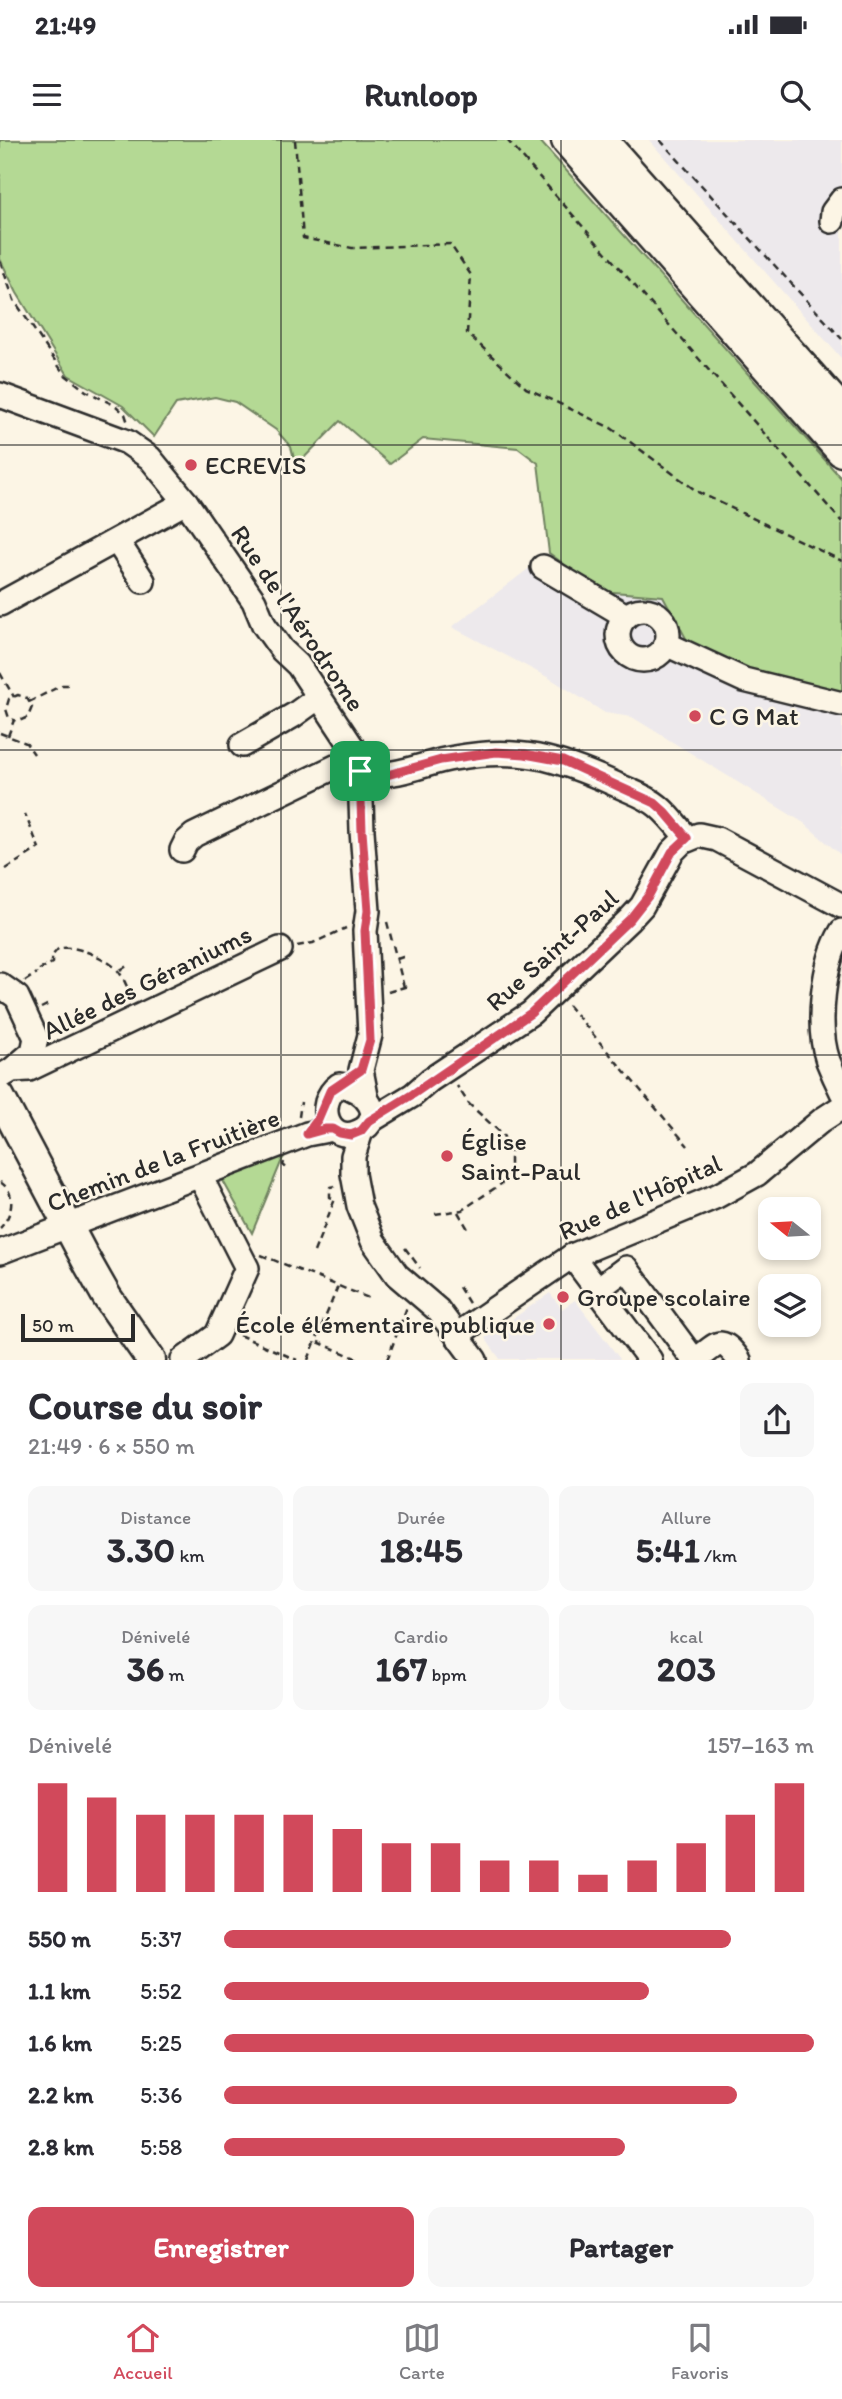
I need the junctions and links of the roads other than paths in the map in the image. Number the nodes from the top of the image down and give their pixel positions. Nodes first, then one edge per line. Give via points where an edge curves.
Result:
1 (568, 140) edge
2 (600, 140) edge
3 (842, 200) edge
4 (832, 221) dead end
5 (0, 396) edge
6 (842, 413) edge
7 (842, 450) edge
8 (186, 502) junction
9 (117, 541) junction
10 (543, 567) dead end
11 (143, 581) dead end
12 (0, 604) edge
13 (626, 616) junction
14 (666, 644) junction
15 (319, 697) junction
16 (842, 704) edge
17 (242, 745) dead end
18 (359, 766) junction
19 (687, 838) junction
20 (182, 850) dead end
21 (842, 906) edge
22 (842, 930) edge
23 (280, 949) road end
24 (0, 985) edge
25 (361, 1070) junction
26 (6, 1074) edge
27 (339, 1085) junction
28 (842, 1092) edge
29 (0, 1097) edge
30 (325, 1104) junction
31 (842, 1107) edge
32 (356, 1118) junction
33 (304, 1129) junction
34 (200, 1176) junction
35 (68, 1227) junction
36 (0, 1252) edge
37 (572, 1256) junction
38 (598, 1289) junction
39 (458, 1334) junction
40 (152, 1360) edge
41 (183, 1360) edge
42 (475, 1360) edge
43 (650, 1360) edge
44 (695, 1360) edge
45 (739, 1360) edge

1 - 7 highway
2 - 6 highway
3 - 4 street
5 - 8 street, Rue de l'Aérodrome via 55,423 127,442 150,458
8 - 9 street
8 - 15 street, Rue de l'Aérodrome via 254,601 264,625
9 - 11 street
9 - 12 street
10 - 13 street
13 - 14 street via 642,610 657,614 667,627
13 - 14 street via 618,638 629,656 650,659
14 - 16 street via 744,680
15 - 17 street
15 - 18 street, Rue de l'Aérodrome via 353,748
18 - 19 street via 387,775 477,754 541,756 575,766 655,803
18 - 20 street via 335,767 194,835
18 - 25 street, Rue de l'Aérodrome via 368,911 376,923 366,991 370,1040
19 - 21 street via 717,839
19 - 32 street, Rue Saint-Paul via 672,852 636,913 531,1013 413,1094
22 - 28 street via 827,966 824,1026 828,1059
23 - 26 street, Allée des Géraniums via 180,1006 141,1016 29,1069
24 - 26 street via 17,997 36,1038 33,1052
25 - 27 street
25 - 32 street, Rue de l'Aérodrome
27 - 30 street via 330,1091
27 - 32 street via 348,1086
29 - 35 main road
30 - 32 street via 328,1122
30 - 33 street, Chemin de la Fruitière
31 - 37 street, Rue de l'Hôpital via 744,1182
32 - 33 street, Chemin de la Fruitière
32 - 39 street, Rue de l'Aérodrome via 353,1156 359,1206 373,1241 397,1275
33 - 34 street, Chemin de la Fruitière
34 - 35 street, Chemin de la Fruitière
34 - 41 street via 247,1268 215,1338
35 - 36 street, Chemin de la Fruitière
35 - 40 main road via 107,1297
37 - 38 street
37 - 39 street, Rue de l'Hôpital
38 - 43 street
38 - 44 street via 626,1268
39 - 42 street, Rue de l'Aérodrome
44 - 45 street via 723,1343

